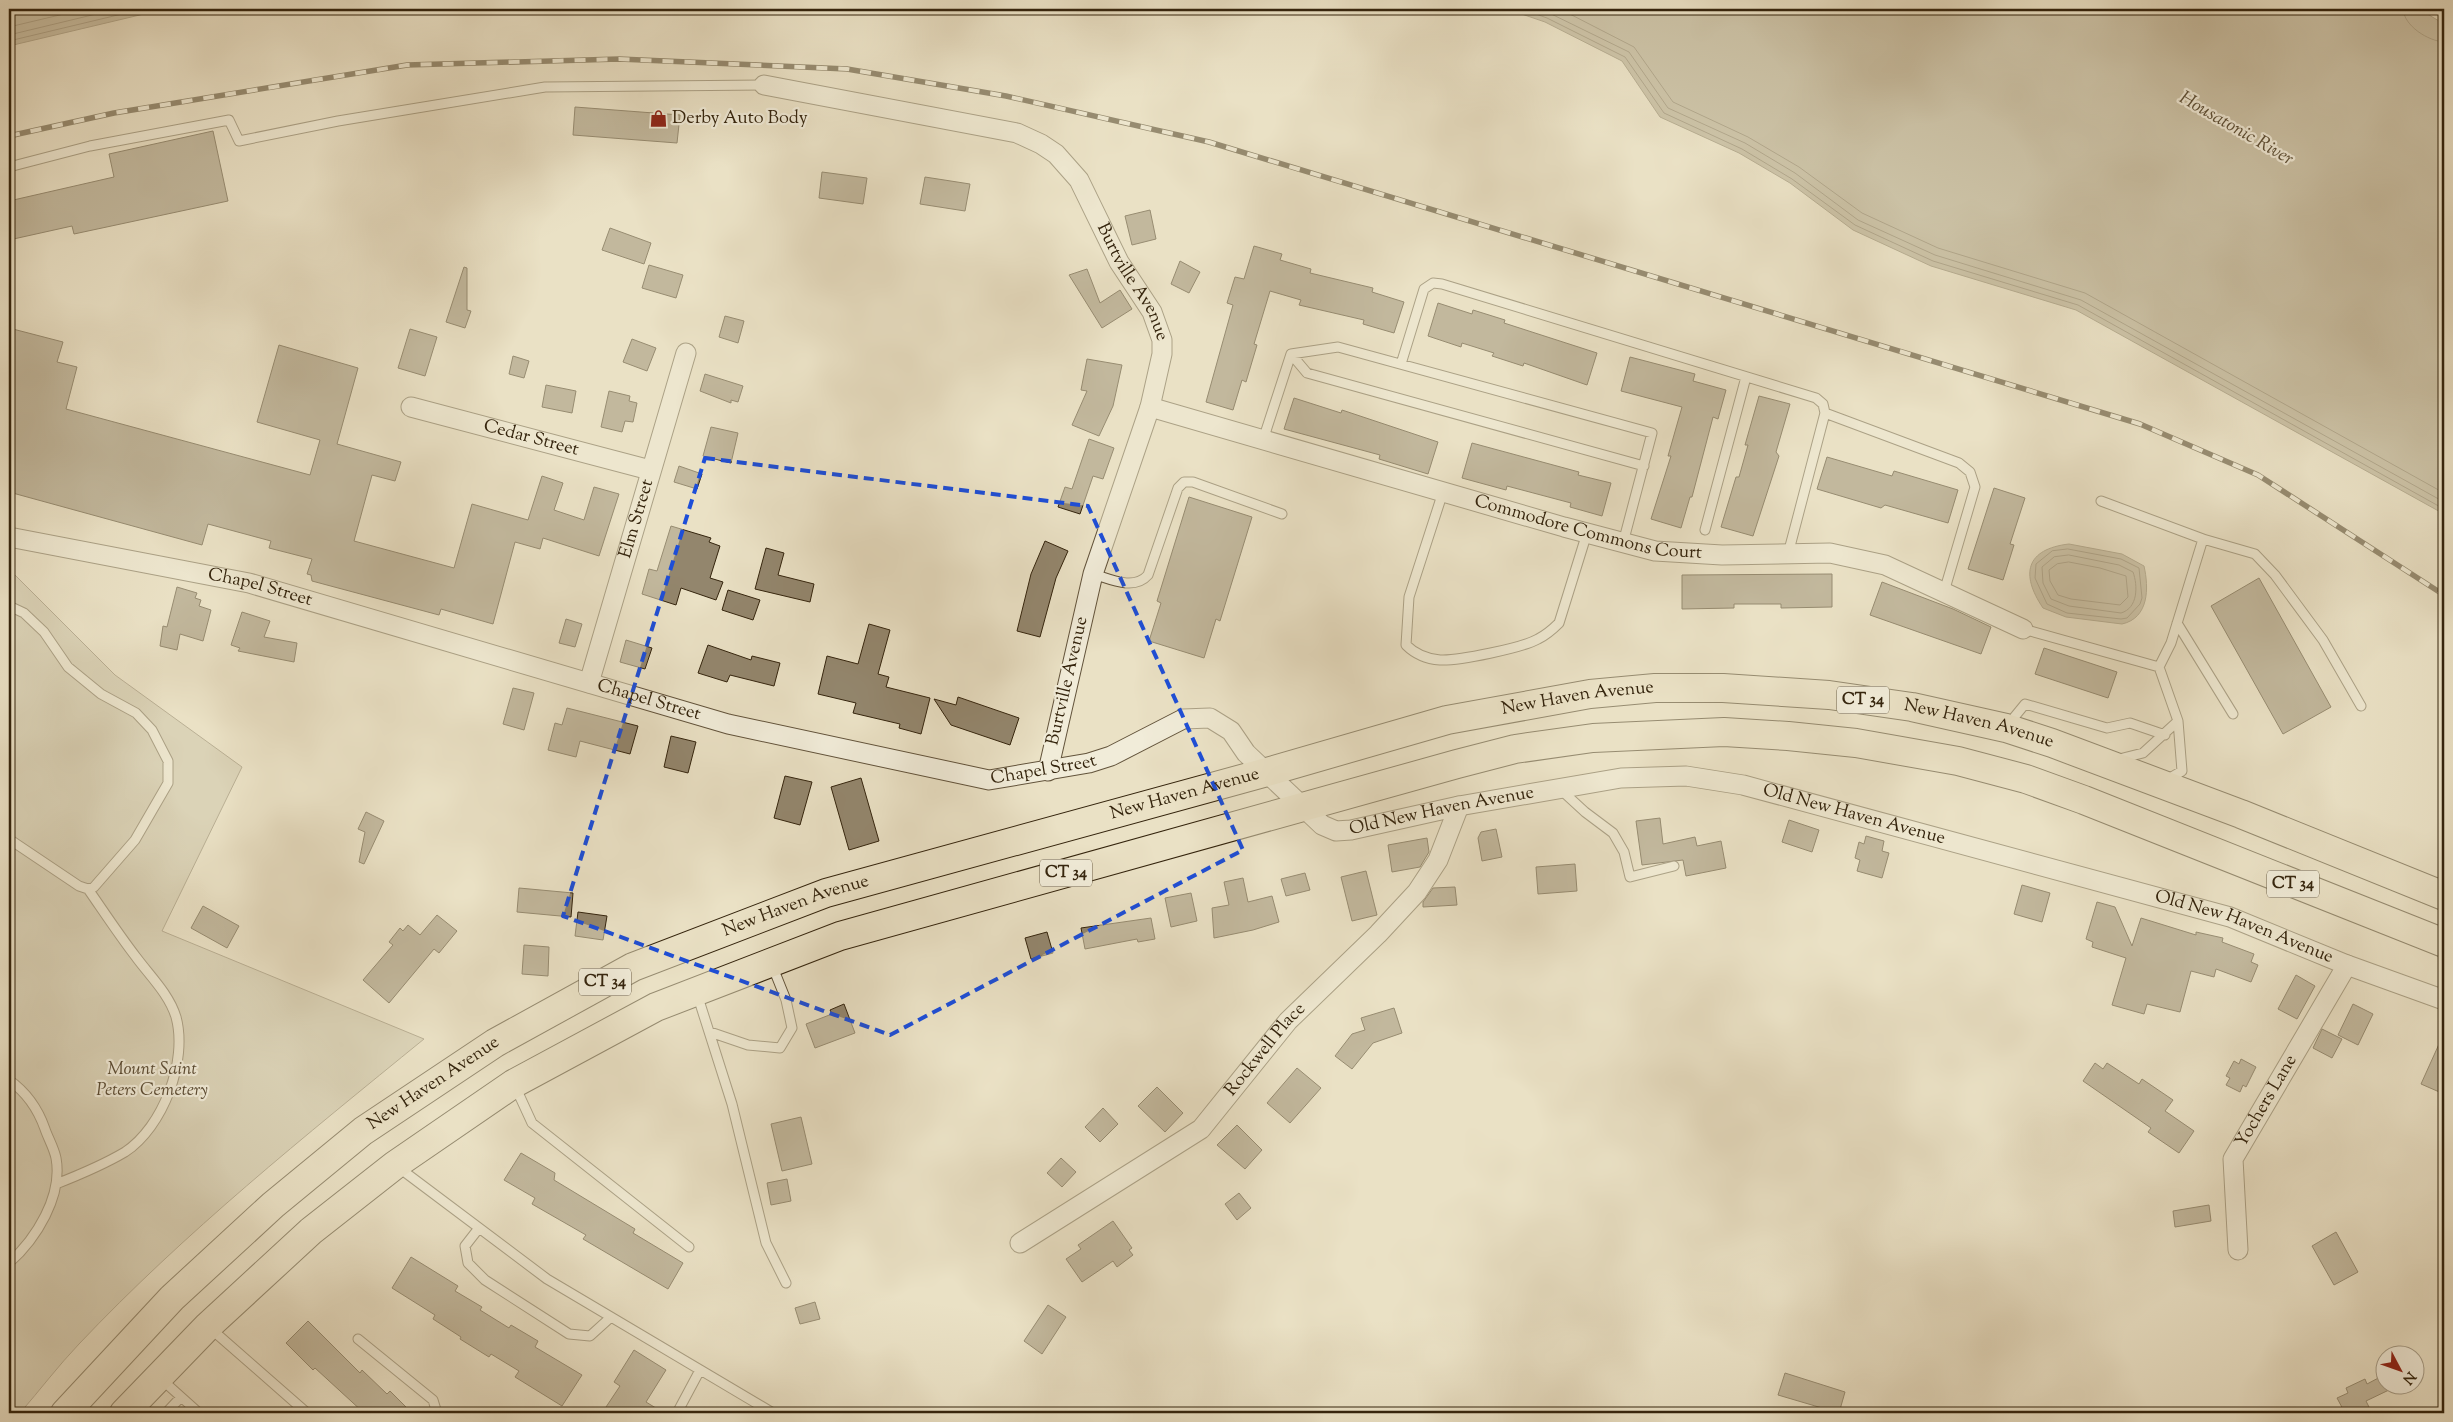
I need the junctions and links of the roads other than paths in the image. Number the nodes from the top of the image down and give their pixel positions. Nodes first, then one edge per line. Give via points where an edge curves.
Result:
1 (764, 85) joint
2 (9, 167) edge
3 (686, 353) dead end
4 (1291, 354) junction
5 (1401, 364) junction
6 (1746, 377) junction
7 (411, 407) dead end
8 (1150, 407) junction
9 (1825, 413) junction
10 (1263, 440) junction
11 (1644, 466) junction
12 (650, 470) junction
13 (1443, 492) junction
14 (2101, 501) dead end
15 (1282, 514) dead end
16 (1705, 530) dead end
17 (1587, 533) junction
18 (9, 537) edge
19 (2203, 539) junction
20 (1623, 543) junction
21 (1788, 554) junction
22 (1092, 574) junction
23 (1944, 592) junction
24 (9, 606) edge
25 (2177, 623) junction
26 (2023, 629) joint
27 (2159, 667) junction
28 (589, 683) junction
29 (2361, 706) dead end
30 (2233, 714) dead end
31 (2178, 721) junction
32 (2006, 728) junction
33 (2164, 734) junction
34 (2088, 756) junction
35 (1048, 771) junction
36 (1267, 772) junction
37 (2160, 784) junction
38 (1560, 789) junction
39 (1300, 806) junction
40 (1459, 806) junction
41 (2142, 822) junction
42 (9, 839) edge
43 (1674, 866) dead end
44 (88, 889) junction
45 (2444, 896) edge
46 (2444, 943) edge
47 (771, 962) junction
48 (2347, 965) junction
49 (696, 992) junction
50 (2444, 1000) edge
51 (710, 1032) junction
52 (9, 1080) edge
53 (514, 1084) junction
54 (395, 1164) junction
55 (56, 1184) junction
56 (479, 1228) junction
57 (1020, 1243) dead end
58 (689, 1247) dead end
59 (2238, 1250) dead end
60 (9, 1264) edge
61 (786, 1283) dead end
62 (611, 1317) junction
63 (208, 1326) junction
64 (358, 1338) dead end
65 (700, 1370) junction
66 (159, 1377) junction
67 (181, 1397) junction
68 (65, 1413) edge
69 (124, 1413) edge
70 (166, 1413) edge
71 (199, 1413) edge
72 (307, 1413) edge
73 (437, 1413) edge
74 (677, 1413) edge
75 (773, 1413) edge

1 - 2 lane via 545,87 239,141 228,120 90,146
1 - 8 street, Burtville Avenue via 1017,133 1056,154 1079,180 1119,262 1158,326 1162,354
3 - 12 street, Elm Street
4 - 5 lane via 1338,347
4 - 10 lane
4 - 11 lane via 1307,373
5 - 6 lane via 1424,289 1433,283
5 - 11 lane via 1652,433
6 - 9 lane via 1816,398
6 - 16 lane
7 - 12 street, Cedar Street
8 - 10 street, Commodore Commons Court
8 - 22 street, Burtville Avenue
9 - 21 lane
9 - 23 lane via 1959,462 1970,472 1975,487
10 - 13 street, Commodore Commons Court
11 - 20 lane
12 - 28 street, Elm Street
13 - 17 street, Commodore Commons Court
13 - 17 lane via 1409,597 1406,645 1414,653 1440,660 1510,649 1538,640 1559,623
14 - 19 lane
15 - 22 lane via 1193,482 1184,482 1178,488 1144,579 1130,584
17 - 20 street, Commodore Commons Court
18 - 28 street, Chapel Street via 250,583
19 - 25 lane
19 - 29 lane via 2255,554 2275,575 2323,640
20 - 21 street, Commodore Commons Court via 1656,551
21 - 23 street, Commodore Commons Court via 1830,553 1885,566
22 - 35 street, Burtville Avenue
23 - 26 street, Commodore Commons Court
24 - 44 lane via 24,614 44,632 68,667 101,694 136,712 152,730 168,761 168,783 135,840 113,868
25 - 27 lane
25 - 30 lane
26 - 27 lane
27 - 31 lane
28 - 35 street, Chapel Street via 728,724 989,780
31 - 33 lane
31 - 37 lane via 2182,771
32 - 33 lane via 2025,704 2106,728 2130,723
32 - 34 highway, New Haven Avenue / CT 34
32 - 36 highway, New Haven Avenue / CT 34 via 1912,707 1829,695 1723,688 1655,688 1590,694 1447,720
33 - 34 lane via 2153,746 2132,757 2115,760
34 - 37 highway, New Haven Avenue / CT 34
35 - 36 street, Chapel Street via 1111,756 1184,719 1210,718 1227,727 1246,753
36 - 39 street, Old New Haven Avenue
36 - 68 highway, New Haven Avenue / CT 34 via 826,893 633,967 495,1043 363,1131 273,1204 172,1298
37 - 41 highway
37 - 45 highway, New Haven Avenue / CT 34
38 - 40 street, Old New Haven Avenue
38 - 43 lane via 1613,833 1624,852 1630,877
38 - 48 street, Old New Haven Avenue via 1621,778 1686,776 1743,785 2230,917
39 - 40 street, Old New Haven Avenue via 1322,825 1336,831
39 - 41 highway, CT 34 via 1515,750 1593,738 1724,732 1856,744 1958,761 2026,779
39 - 47 highway, CT 34 via 840,936
40 - 57 street, Rockwell Place via 1438,860 1417,892 1288,1020 1201,1128
41 - 46 highway, CT 34
42 - 44 lane
44 - 55 lane via 135,957 161,988 176,1017 176,1066 166,1100 146,1133 126,1151
47 - 49 highway, CT 34
47 - 51 lane via 786,1000 792,1028 780,1048 748,1045
48 - 50 street, Old New Haven Avenue
48 - 59 street, Yochers Lane via 2233,1159
49 - 51 lane
49 - 53 highway, CT 34 via 656,1007
51 - 61 lane via 748,1160 766,1243
52 - 55 lane via 20,1087 39,1113 56,1158
53 - 54 highway, CT 34
53 - 58 lane via 532,1123
54 - 56 lane
54 - 63 highway, CT 34 via 311,1230
55 - 60 lane via 40,1224 22,1252
56 - 62 lane via 547,1279
56 - 62 lane via 465,1246 468,1264 485,1280 569,1334 590,1336
62 - 65 lane
63 - 66 highway, CT 34
63 - 72 lane
64 - 73 lane via 434,1400
65 - 74 lane
65 - 75 lane
66 - 67 lane
66 - 69 highway, CT 34
67 - 70 lane
67 - 71 lane

